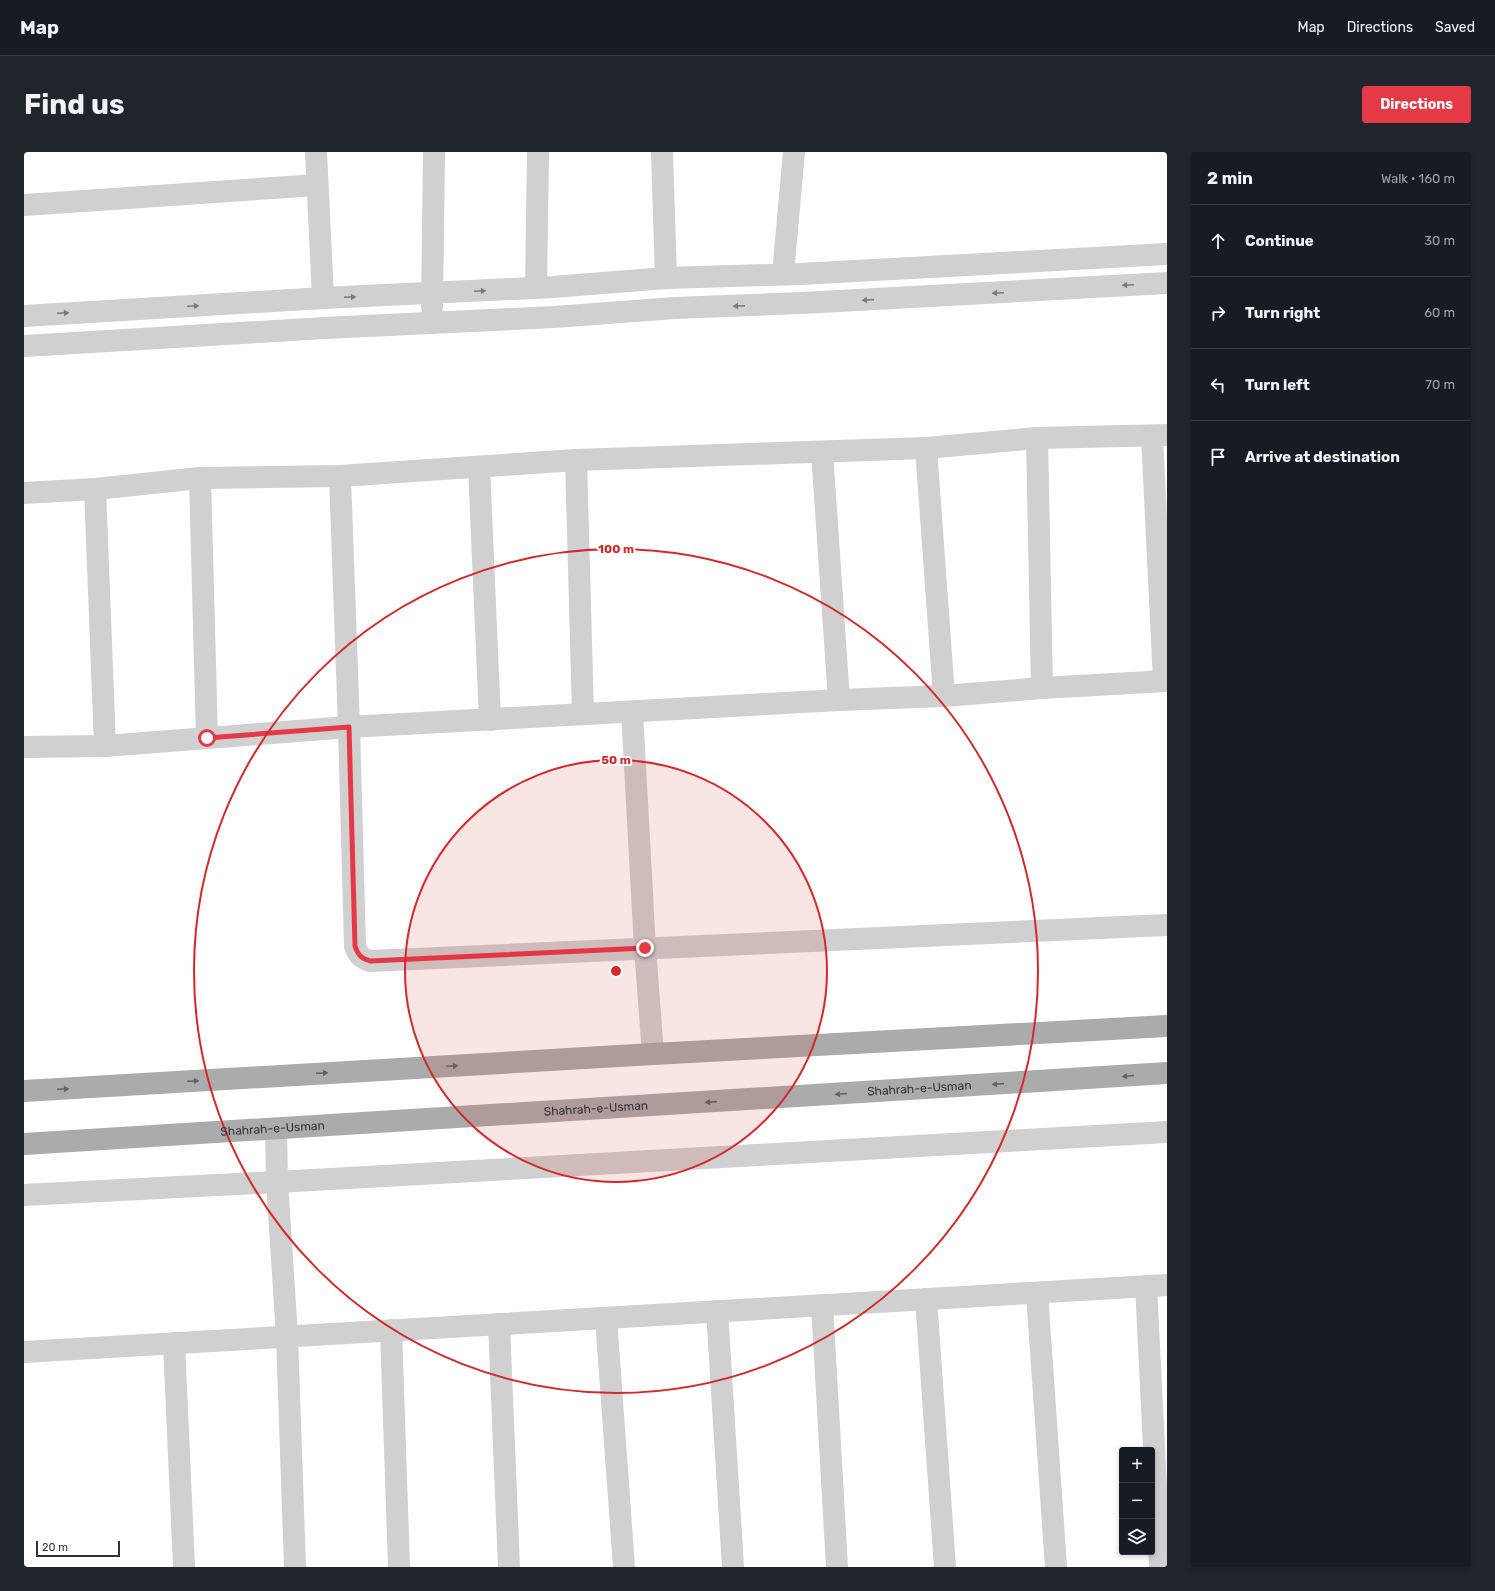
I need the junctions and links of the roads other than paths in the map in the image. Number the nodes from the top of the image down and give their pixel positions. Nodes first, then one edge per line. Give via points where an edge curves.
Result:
1 (316, 152) edge
2 (434, 152) edge
3 (538, 152) edge
4 (662, 152) edge
5 (794, 152) edge
6 (317, 185) junction
7 (24, 205) edge
8 (1167, 254) edge
9 (783, 274) junction
10 (666, 278) junction
11 (1167, 283) edge
12 (536, 288) junction
13 (431, 293) junction
14 (323, 298) junction
15 (24, 316) edge
16 (432, 323) junction
17 (24, 346) edge
18 (1160, 436) edge
19 (1037, 438) junction
20 (926, 448) junction
21 (822, 452) junction
22 (576, 460) junction
23 (479, 467) junction
24 (340, 476) junction
25 (200, 478) junction
26 (95, 489) junction
27 (24, 493) edge
28 (1165, 681) edge
29 (1042, 688) junction
30 (944, 696) junction
31 (839, 700) junction
32 (632, 712) junction
33 (583, 714) junction
34 (490, 720) junction
35 (349, 727) junction
36 (207, 738) junction
37 (105, 746) junction
38 (24, 747) edge
39 (1167, 926) edge
40 (645, 948) junction
41 (1167, 1026) edge
42 (653, 1054) junction
43 (1167, 1073) edge
44 (24, 1091) edge
45 (276, 1129) junction
46 (1167, 1132) edge
47 (24, 1144) edge
48 (277, 1182) junction
49 (24, 1194) edge
50 (1167, 1285) edge
51 (1146, 1286) junction
52 (1037, 1293) junction
53 (926, 1299) junction
54 (822, 1305) junction
55 (717, 1312) junction
56 (606, 1318) junction
57 (498, 1324) junction
58 (391, 1330) junction
59 (287, 1336) junction
60 (174, 1343) junction
61 (24, 1352) edge
62 (184, 1567) edge
63 (295, 1567) edge
64 (399, 1567) edge
65 (509, 1567) edge
66 (624, 1567) edge
67 (733, 1567) edge
68 (837, 1567) edge
69 (945, 1567) edge
70 (1056, 1567) edge
71 (1160, 1567) edge

1 - 6 street
2 - 13 street
3 - 12 street
4 - 10 street
5 - 9 street
6 - 7 street
6 - 14 street
8 - 9 street
9 - 10 street
10 - 12 street
11 -> 16 street
13 -> 12 street
14 -> 13 street
13 - 16 street
15 -> 14 street
16 - 17 street
18 - 19 street
18 - 28 street
19 - 20 street
19 - 29 street
20 - 21 street
20 - 30 street
21 - 22 street
21 - 31 street
22 - 23 street
22 - 33 street
23 - 24 street
23 - 34 street
24 - 25 street
24 - 35 street
25 - 26 street
25 - 36 street
26 - 27 street
26 - 37 street
28 - 29 street
29 - 30 street
30 - 31 street
31 - 32 street
32 - 33 street
32 - 40 street
33 - 34 street
34 - 35 street
35 - 36 street
35 - 40 street via 355,946 363,958 370,961
36 - 37 street
37 - 38 street
39 - 40 street
40 - 42 street
41 - 42 main road
44 -> 42 main road
43 -> 45 main road, Shahrah-e-Usman
45 - 47 main road, Shahrah-e-Usman
45 - 48 street
46 - 48 street
48 - 49 street
48 - 59 street
50 - 51 street
51 - 52 street
51 - 71 street
52 - 53 street
52 - 70 street
53 - 54 street
53 - 69 street
54 - 55 street
54 - 68 street
55 - 56 street
55 - 67 street
56 - 57 street
56 - 66 street
57 - 58 street
57 - 65 street
58 - 59 street
58 - 64 street
59 - 60 street
59 - 63 street
60 - 61 street
60 - 62 street

